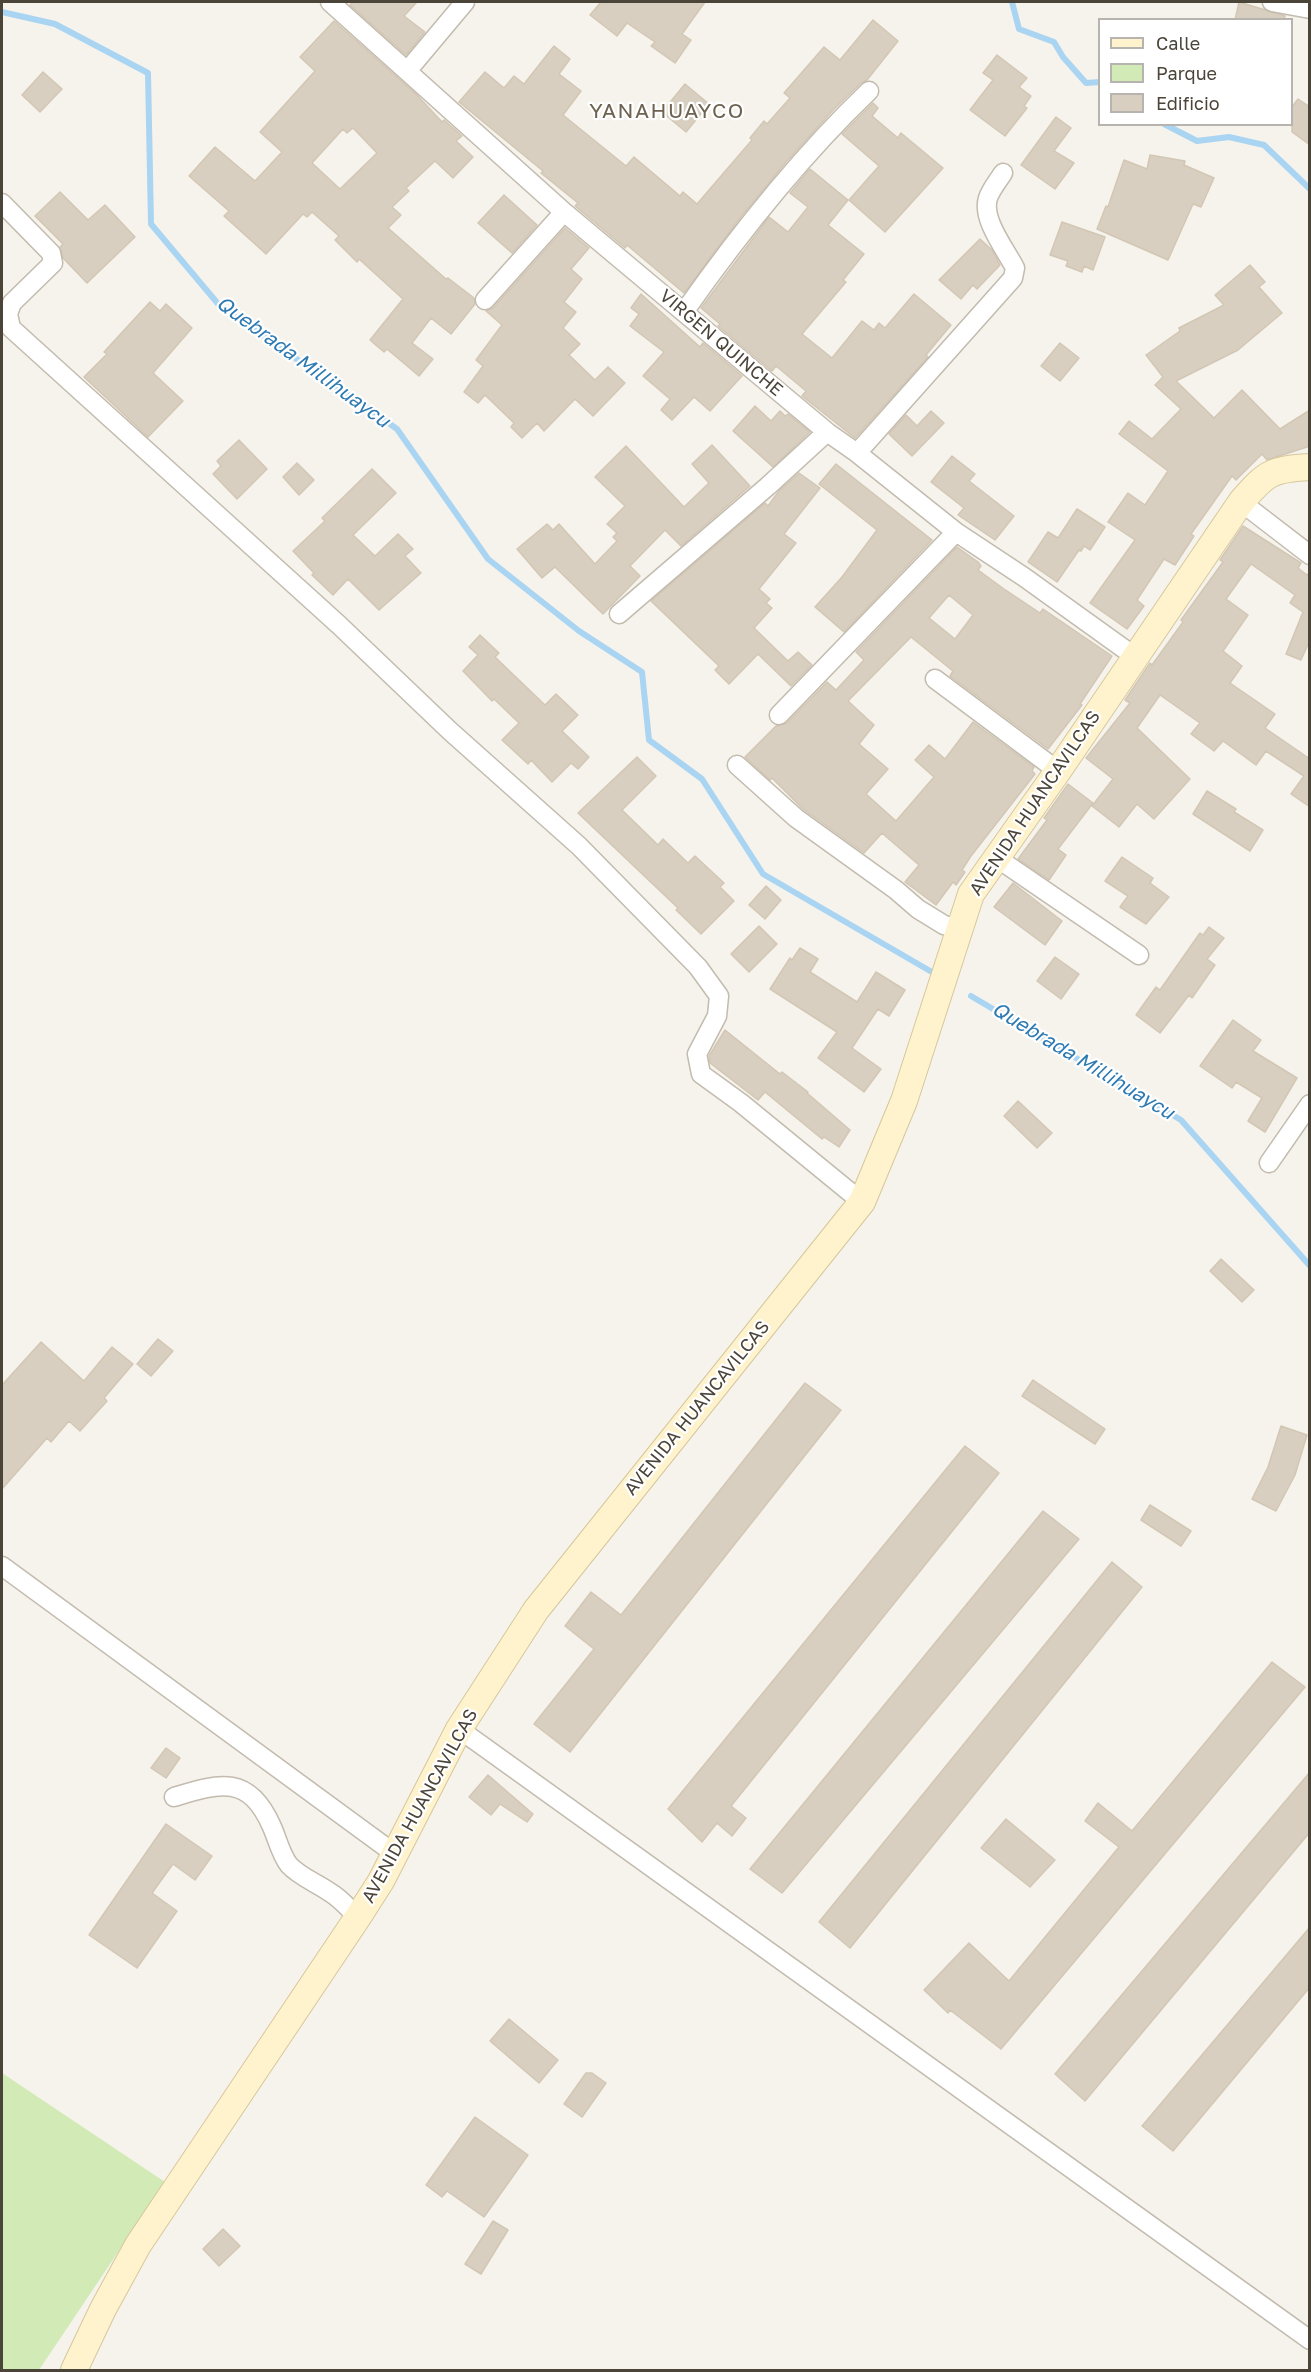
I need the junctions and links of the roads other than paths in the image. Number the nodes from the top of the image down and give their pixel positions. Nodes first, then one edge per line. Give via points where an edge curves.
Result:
1 (330, 2) edge
2 (465, 2) edge
3 (1272, 2) edge
4 (1310, 9) edge
5 (408, 70) junction
6 (869, 91) dead end
7 (1002, 173) dead end
8 (2, 203) edge
9 (564, 212) junction
10 (485, 300) dead end
11 (684, 312) junction
12 (827, 432) junction
13 (857, 453) junction
14 (1310, 467) edge
15 (1240, 502) junction
16 (956, 532) junction
17 (1310, 555) edge
18 (619, 614) dead end
19 (1134, 656) junction
20 (934, 679) dead end
21 (779, 716) dead end
22 (737, 765) dead end
23 (1058, 771) junction
24 (997, 858) junction
25 (959, 929) junction
26 (1139, 956) dead end
27 (1310, 1104) edge
28 (1269, 1163) dead end
29 (862, 1202) junction
30 (2, 1566) edge
31 (459, 1729) junction
32 (174, 1797) dead end
33 (395, 1854) junction
34 (358, 1917) junction
35 (1310, 2340) edge
36 (74, 2370) edge

1 - 5 street, VIRGEN QUINCHE
2 - 5 street
3 - 4 street
5 - 9 street, VIRGEN QUINCHE
6 - 11 street via 802,161 726,253
7 - 13 street via 987,204 991,224 1015,268 1013,278
8 - 29 street via 51,253 53,263 12,303 8,314 11,328 579,846 690,959 719,996 717,1016 697,1054 701,1074
9 - 10 street
9 - 11 street, VIRGEN QUINCHE
11 - 12 street, VIRGEN QUINCHE
12 - 13 street, VIRGEN QUINCHE
12 - 18 street
13 - 16 street, VIRGEN QUINCHE
14 - 15 street, AVENIDA HUANCAVILCAS via 1282,468 1262,478
15 - 17 street
15 - 19 street, AVENIDA HUANCAVILCAS
16 - 19 street, VIRGEN QUINCHE
16 - 21 street
19 - 23 street, AVENIDA HUANCAVILCAS
20 - 23 street
22 - 25 street via 796,818 918,909
23 - 24 street, AVENIDA HUANCAVILCAS
24 - 25 street, AVENIDA HUANCAVILCAS via 971,894
24 - 26 street
25 - 29 street, AVENIDA HUANCAVILCAS via 904,1101
27 - 28 street
29 - 31 street, AVENIDA HUANCAVILCAS via 536,1610
30 - 33 street
31 - 33 street, AVENIDA HUANCAVILCAS
31 - 35 street
32 - 34 street via 222,1784 239,1788 268,1817 288,1864 332,1893
33 - 34 street, AVENIDA HUANCAVILCAS
34 - 36 street, AVENIDA HUANCAVILCAS via 138,2245

